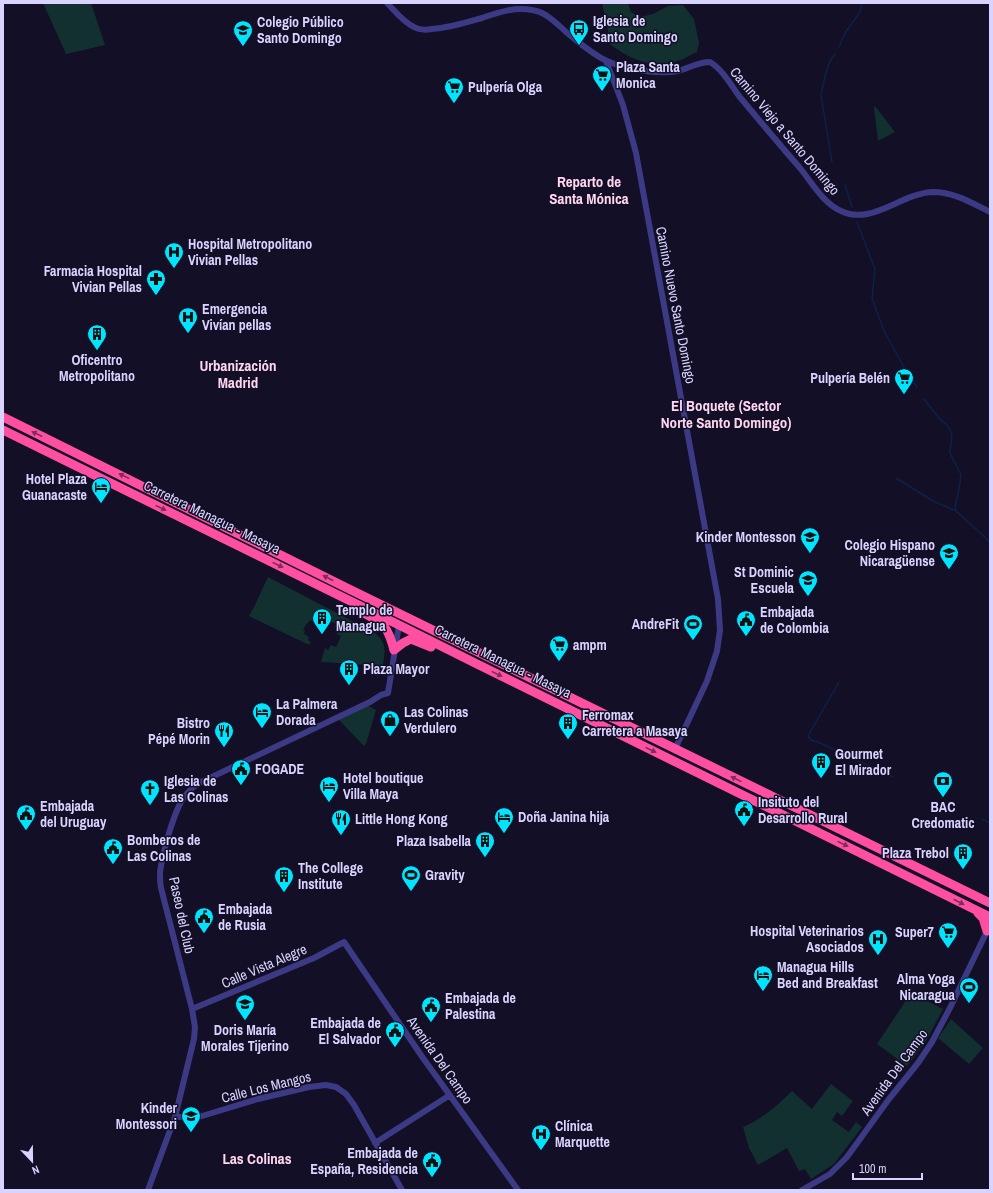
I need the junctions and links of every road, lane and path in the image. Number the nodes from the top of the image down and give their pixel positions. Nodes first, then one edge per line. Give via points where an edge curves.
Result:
1 (387, 3) edge
2 (606, 61) junction
3 (990, 212) edge
4 (3, 417) edge
5 (3, 430) edge
6 (347, 588) junction
7 (336, 593) junction
8 (399, 624) junction
9 (394, 650) junction
10 (476, 650) junction
11 (479, 665) junction
12 (675, 749) junction
13 (733, 790) junction
14 (783, 802) junction
15 (818, 832) junction
16 (954, 886) junction
17 (990, 903) edge
18 (990, 908) edge
19 (974, 909) junction
20 (990, 917) edge
21 (988, 932) edge
22 (344, 942) joint
23 (192, 1009) junction
24 (450, 1095) junction
25 (175, 1117) junction
26 (375, 1143) junction
27 (148, 1190) edge
28 (402, 1190) edge
29 (518, 1190) edge
30 (802, 1190) edge

1 - 2 street via 408,23 424,30 456,26 518,8 533,10 546,15
2 - 3 street, Camino Viejo a Santo Domingo via 641,70 662,72 679,71 702,62 714,64 820,194 829,204 843,212 854,215 867,214 919,194 933,192 952,195
2 - 12 street, Camino Nuevo Santo Domingo via 623,105 636,153 720,613 717,651 707,681
6 -> 4 highway, Carretera Managua - Masaya
5 -> 7 highway, Carretera Managua - Masaya
6 - 8 highway via 356,596 396,616
6 - 10 highway, Carretera Managua - Masaya
7 - 8 highway, Carretera Managua - Masaya
7 - 9 highway via 348,604 384,625 389,632
8 - 9 street
8 - 10 highway via 407,622 463,648
8 - 11 highway, Carretera Managua - Masaya
9 - 11 highway via 411,639 463,662
9 - 23 street, Paseo del Club via 388,693 197,784 182,800 171,829 160,874 161,888
10 - 12 highway, Carretera Managua - Masaya
11 -> 13 highway, Carretera Managua - Masaya
14 -> 12 highway, Carretera Managua - Masaya
13 - 14 highway via 751,792 775,802
13 - 15 highway, Carretera Managua - Masaya
14 - 15 highway via 785,807 802,816
14 - 16 highway, Carretera Managua - Masaya
15 -> 19 highway, Carretera Managua - Masaya
16 - 17 highway, Carretera Managua - Masaya
16 - 18 highway
19 - 20 highway, Carretera Managua - Masaya
19 - 21 highway via 983,918
21 - 30 street, Avenida Del Campo via 932,1042 918,1063 847,1157 830,1174
22 - 23 street, Calle Vista Alegre via 314,958
22 - 24 street, Avenida Del Campo
23 - 25 street, Paseo del Club via 194,1039
24 - 26 street
24 - 29 street, Avenida Del Campo
25 - 26 street, Calle Los Mangos via 202,1116 258,1098 309,1086 326,1085 336,1087 346,1094
25 - 27 street, Paseo del Club
26 - 28 street, Calle Los Mangos

